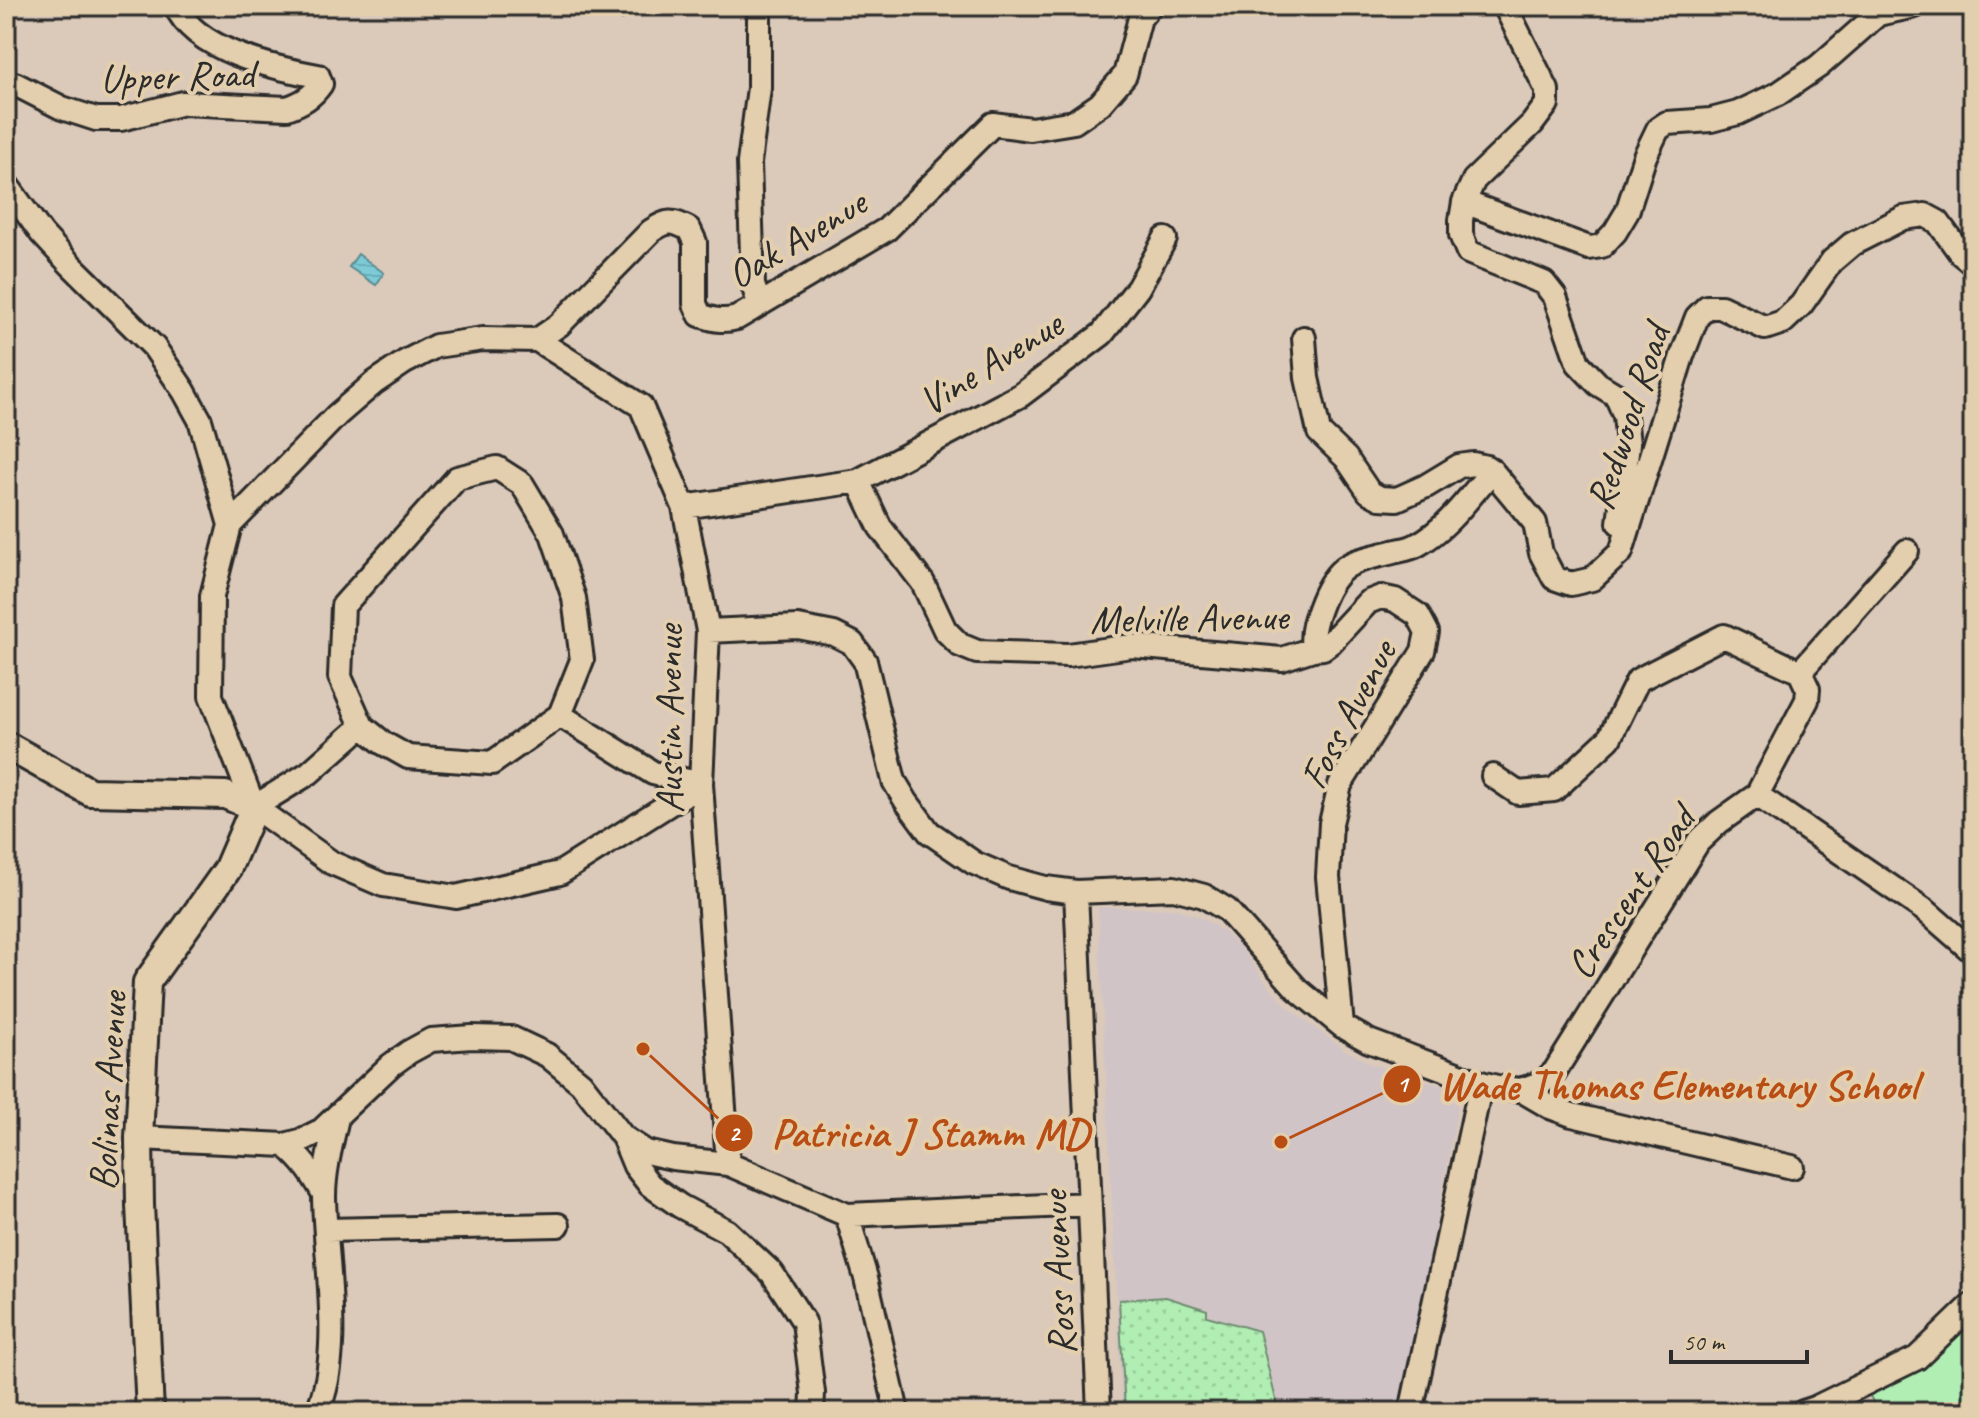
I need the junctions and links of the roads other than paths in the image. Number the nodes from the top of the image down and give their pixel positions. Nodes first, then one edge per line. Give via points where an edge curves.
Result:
1 (176, 6) edge
2 (759, 6) edge
3 (1150, 6) edge
4 (1505, 6) edge
5 (1915, 6) edge
6 (6, 86) edge
7 (6, 184) edge
8 (1464, 202) junction
9 (1165, 239) dead end
10 (1973, 264) edge
11 (759, 303) junction
12 (1304, 338) dead end
13 (537, 340) junction
14 (1492, 471) junction
15 (858, 481) junction
16 (684, 507) junction
17 (230, 525) junction
18 (1907, 551) dead end
19 (1621, 552) junction
20 (708, 631) junction
21 (1313, 649) junction
22 (1800, 672) junction
23 (560, 715) junction
24 (362, 726) junction
25 (6, 745) edge
26 (1493, 776) dead end
27 (701, 784) junction
28 (1757, 795) junction
29 (254, 807) junction
30 (1076, 892) junction
31 (1973, 952) edge
32 (1342, 1026) junction
33 (1481, 1083) junction
34 (1521, 1090) junction
35 (337, 1118) junction
36 (623, 1137) junction
37 (139, 1138) junction
38 (285, 1145) junction
39 (673, 1158) junction
40 (728, 1164) junction
41 (1792, 1167) dead end
42 (324, 1194) junction
43 (667, 1197) junction
44 (1090, 1204) junction
45 (847, 1215) junction
46 (558, 1225) dead end
47 (326, 1230) junction
48 (1973, 1304) edge
49 (150, 1412) edge
50 (317, 1412) edge
51 (812, 1412) edge
52 (897, 1412) edge
53 (1099, 1412) edge
54 (1411, 1412) edge
55 (1803, 1412) edge

1 - 6 street, Upper Road via 189,27 215,44 271,67 318,76 321,84 314,94 287,108 183,103 121,119 96,119 15,84
2 - 11 street via 759,88 749,163 753,285
3 - 11 street, Oak Avenue via 1140,18 1125,75 1100,104 1074,122 1031,129 993,124 887,229
4 - 8 street via 1544,83 1547,104 1474,180
5 - 8 street via 1878,14 1778,94 1738,113 1667,123 1658,129 1627,212 1602,246 1589,248
7 - 17 street via 42,234 154,347 184,391 200,420
8 - 19 street via 1461,235 1468,252 1544,283 1555,297 1578,363 1616,395 1628,444 1618,531
9 - 15 street, Vine Avenue via 1138,288 1102,334 1021,395
10 - 19 street, Redwood Road via 1938,222 1925,215 1903,218 1852,244 1832,261 1783,322 1765,328 1721,307 1707,307 1697,317 1682,356
11 - 13 street, Oak Avenue via 725,321 700,315 695,304 695,242 689,229 666,222
12 - 14 street via 1319,432 1346,458 1369,492 1397,499 1459,466 1473,464
13 - 16 street, Austin Avenue via 641,406
13 - 17 street via 483,339 436,346 405,362 337,415
14 - 19 street via 1535,523 1541,553 1554,578 1571,584 1592,579
14 - 21 street, Melville Avenue via 1439,530 1414,547 1340,569 1318,610
15 - 16 street
15 - 21 street, Melville Avenue via 880,527 923,583 945,630 977,652 1068,655 1132,646 1282,659
16 - 20 street, Austin Avenue
17 - 29 street via 212,596 211,696
18 - 22 street
20 - 27 street, Austin Avenue
20 - 30 street via 798,627 852,643 865,661 894,781 929,832 974,863 1009,878
21 - 32 street, Foss Avenue via 1331,642 1368,602 1381,597 1418,615 1427,632 1423,651 1340,785 1331,823 1328,877
22 - 26 street via 1724,636 1638,680 1609,739 1554,790 1518,793
22 - 28 street via 1807,700
23 - 24 street via 492,763 408,757
23 - 24 street via 582,660 574,598 552,534 522,484 497,468 457,478 343,606 340,677
23 - 27 street via 653,773
24 - 29 street via 309,773
25 - 29 street via 90,792 225,795
27 - 29 street via 560,873 456,897 383,885 332,863
27 - 40 street, Austin Avenue
28 - 31 street, Crescent Road via 1926,911
28 - 34 street, Crescent Road via 1698,842 1555,1071
29 - 37 street, Bolinas Avenue via 227,870 147,982
30 - 32 street via 1174,888 1204,896 1227,910 1297,989
30 - 44 street, Ross Avenue
32 - 33 street
33 - 34 street
33 - 54 street
34 - 41 street via 1572,1115
35 - 36 street via 391,1065 431,1040 511,1038 547,1055 581,1083
35 - 38 street
35 - 42 street
36 - 39 street via 646,1152
36 - 43 street via 640,1175
37 - 38 street
37 - 49 street, Bolinas Avenue
38 - 42 street
39 - 40 street
39 - 43 street
40 - 45 street
42 - 47 street
43 - 51 street via 727,1231 772,1273 804,1322
44 - 45 street
44 - 53 street, Ross Avenue
45 - 52 street
46 - 47 street
47 - 50 street via 332,1341
48 - 55 street via 1917,1358

